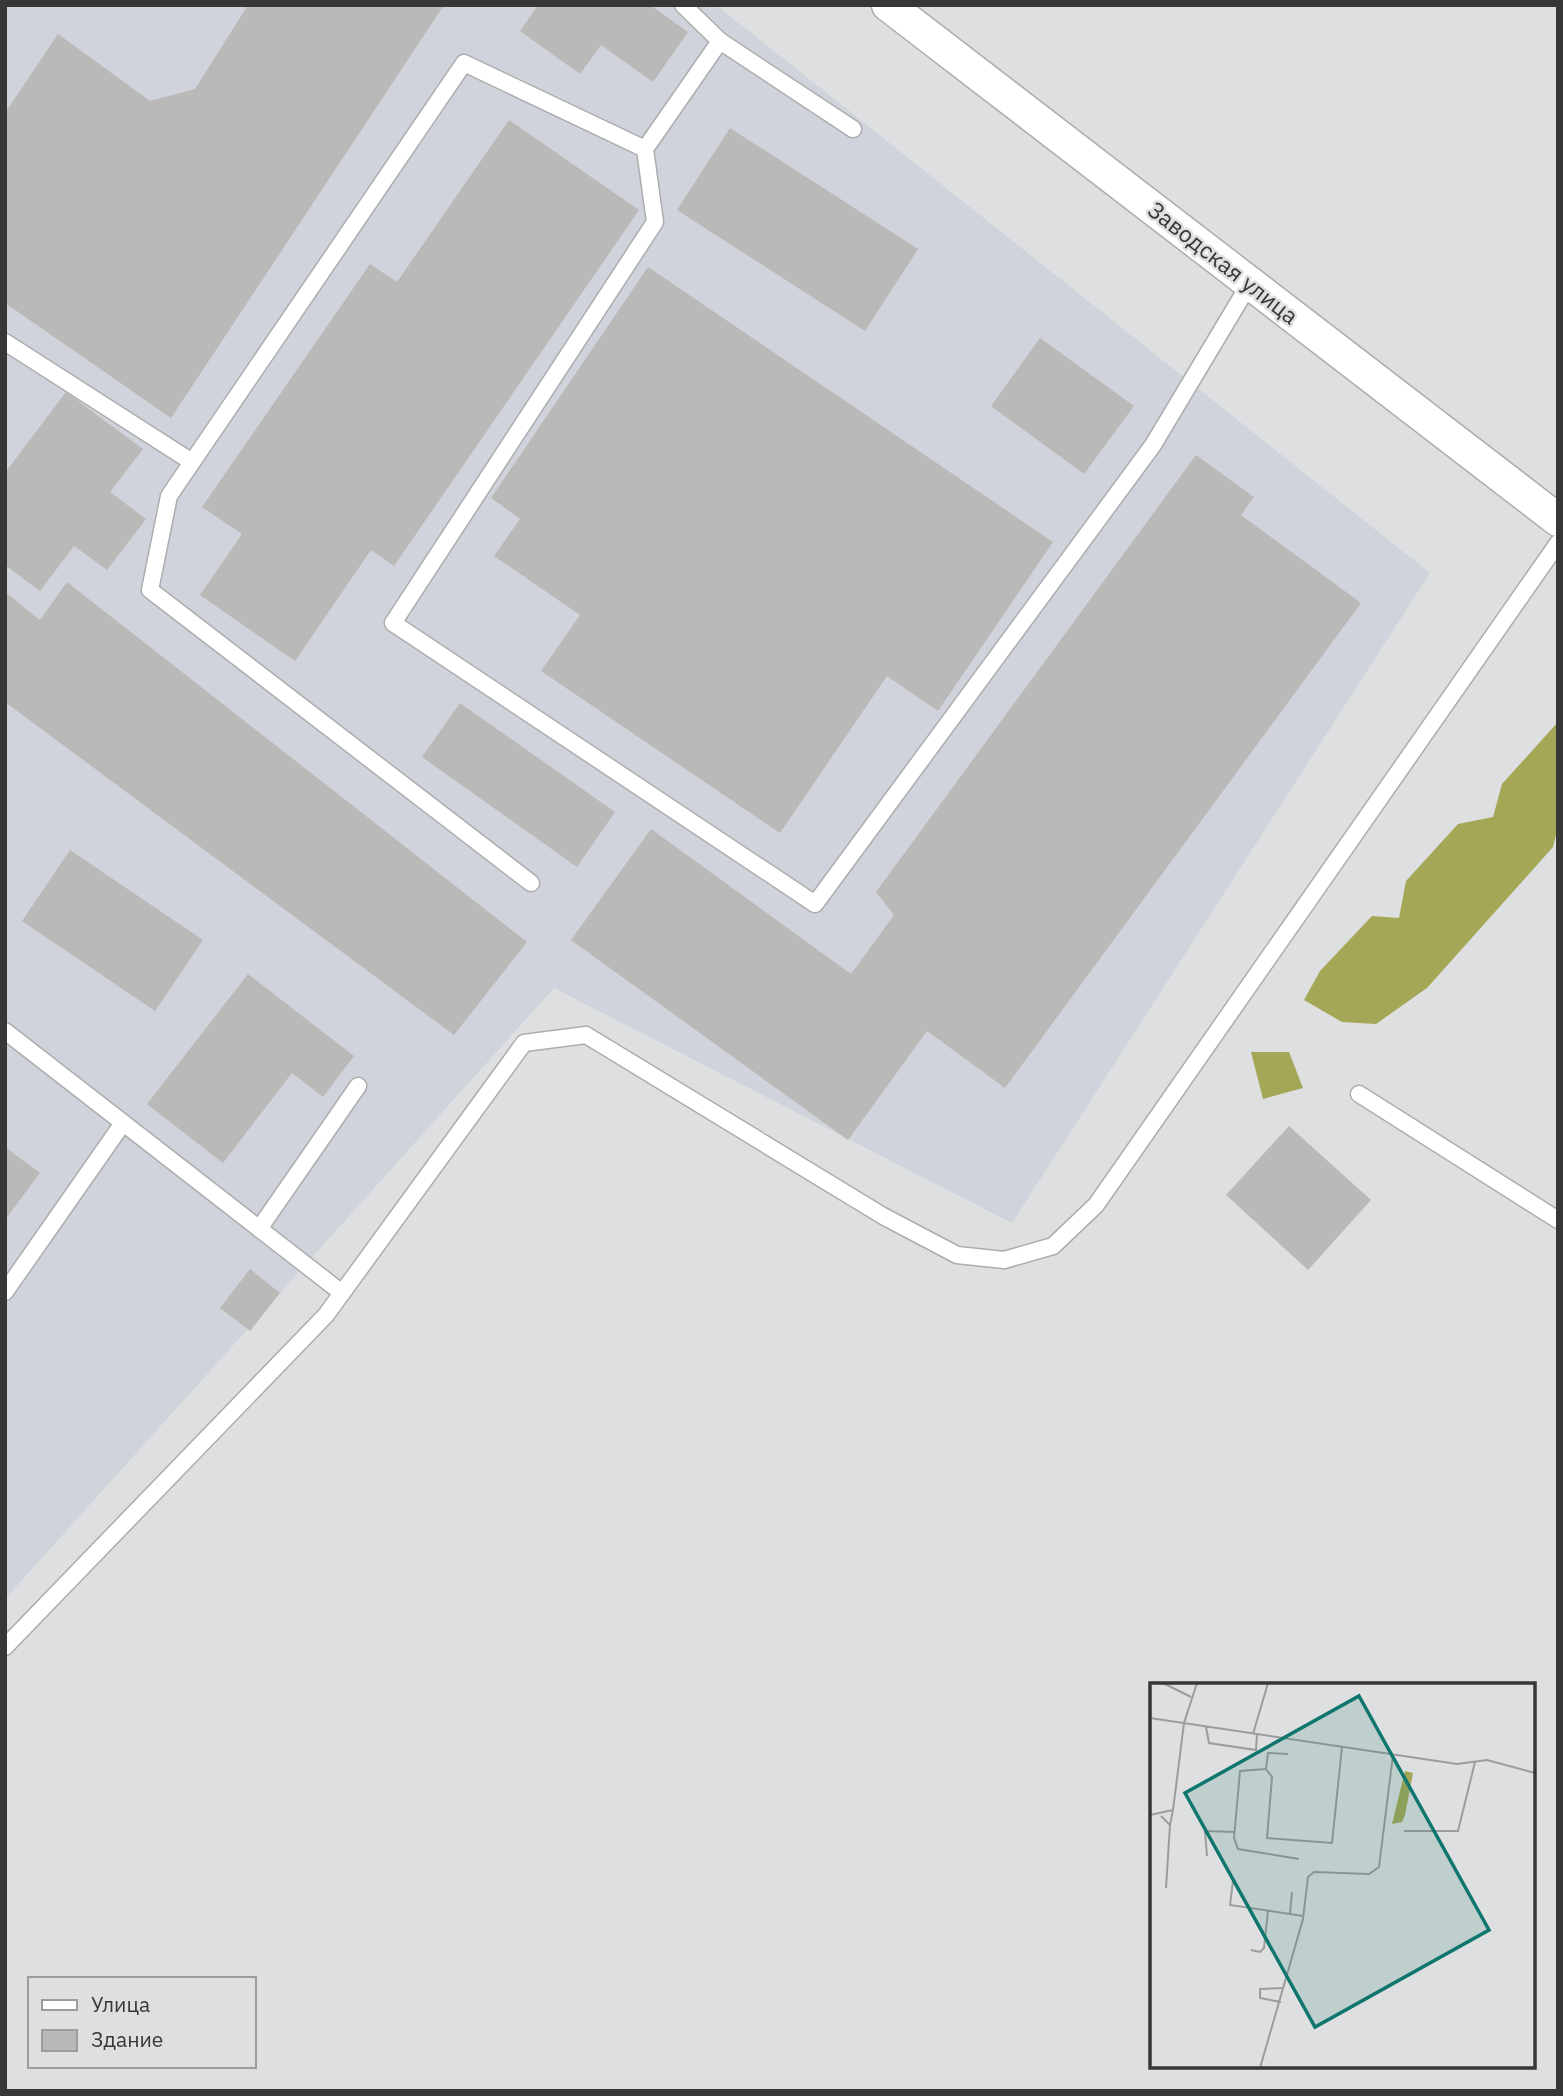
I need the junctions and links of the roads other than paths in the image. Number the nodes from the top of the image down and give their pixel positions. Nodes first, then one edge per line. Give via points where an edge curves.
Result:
1 (683, 5) edge
2 (888, 5) edge
3 (720, 41) junction
4 (853, 128) dead end
5 (645, 149) junction
6 (1250, 283) junction
7 (5, 342) edge
8 (192, 462) junction
9 (1558, 520) edge
10 (1558, 543) edge
11 (531, 883) dead end
12 (5, 1031) edge
13 (358, 1086) dead end
14 (1359, 1094) dead end
15 (123, 1123) junction
16 (1558, 1220) edge
17 (260, 1229) junction
18 (5, 1292) edge
19 (342, 1293) junction
20 (5, 1647) edge

1 - 3 lane
2 - 6 street, Заводская улица
3 - 4 lane
3 - 5 lane
5 - 6 lane via 655,222 393,623 815,905 1153,445
5 - 8 lane via 464,63
6 - 9 street, Заводская улица
7 - 8 lane
8 - 11 lane via 169,496 150,590
10 - 19 lane via 1096,1206 1053,1246 1004,1260 957,1255 883,1216 586,1035 524,1043
12 - 15 lane
13 - 17 lane
14 - 16 lane
15 - 17 lane
15 - 18 lane
17 - 19 lane
19 - 20 lane

